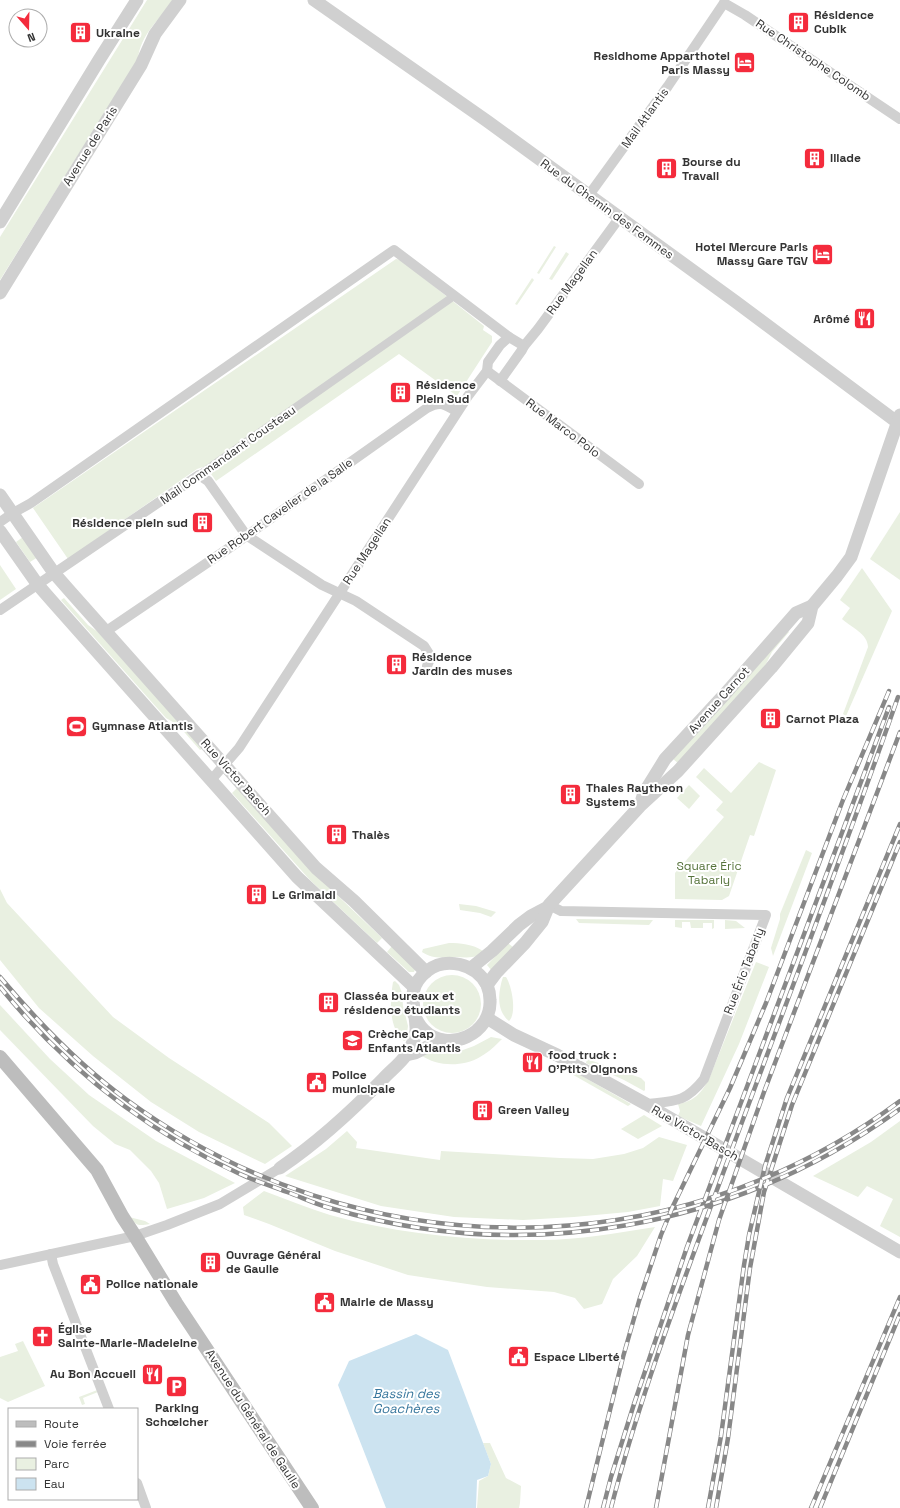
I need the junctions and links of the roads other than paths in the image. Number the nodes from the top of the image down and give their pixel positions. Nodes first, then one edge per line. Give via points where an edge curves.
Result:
1 (137, 0) edge
2 (180, 0) edge
3 (314, 0) edge
4 (724, 2) edge
5 (900, 119) edge
6 (589, 195) junction
7 (620, 217) junction
8 (0, 222) edge
9 (0, 293) edge
10 (454, 296) junction
11 (509, 337) junction
12 (524, 346) junction
13 (487, 371) junction
14 (500, 381) junction
15 (457, 412) junction
16 (899, 418) edge
17 (199, 475) junction
18 (639, 484) dead end
19 (0, 495) edge
20 (13, 513) junction
21 (0, 522) edge
22 (0, 531) edge
23 (246, 535) junction
24 (54, 573) junction
25 (38, 585) junction
26 (339, 594) junction
27 (0, 610) edge
28 (105, 632) junction
29 (427, 666) dead end
30 (224, 765) junction
31 (212, 779) junction
32 (549, 906) junction
33 (471, 968) junction
34 (426, 972) junction
35 (487, 985) junction
36 (414, 987) junction
37 (414, 1015) junction
38 (487, 1018) junction
39 (449, 1041) junction
40 (406, 1055) junction
41 (0, 1057) edge
42 (646, 1104) junction
43 (280, 1168) joint
44 (136, 1236) junction
45 (900, 1252) edge
46 (51, 1254) junction
47 (0, 1266) edge
48 (109, 1408) edge
49 (138, 1486) edge
50 (146, 1508) edge
51 (312, 1508) edge

1 - 8 street
2 - 9 street, Avenue de Paris via 155,34 141,65
3 - 6 street, Rue du Chemin des Femmes
4 - 5 street, Rue Christophe Colomb
4 - 6 street, Mail Atlantis via 668,86
6 - 7 street, Rue du Chemin des Femmes
7 - 12 street, Rue Magellan
7 - 16 street, Rue du Chemin des Femmes
10 - 11 street
10 - 17 street, Mail Commandant Cousteau
10 - 20 street via 394,250 32,503
11 - 12 street
11 - 13 street, Rue Magellan via 488,362
12 - 14 street, Rue Magellan
13 - 14 street, Rue Marco Polo
13 - 15 street, Rue Magellan
14 - 18 street, Rue Marco Polo
15 - 23 street, Rue Robert Cavelier de la Salle via 446,404 436,403 427,408
15 - 26 street, Rue Magellan
16 - 32 street, Avenue Carnot via 851,557 812,606 796,613 665,759 644,794 640,806
17 - 23 street via 208,481
17 - 24 street, Mail Commandant Cousteau
19 - 20 street, Rue Victor Basch
20 - 21 street
20 - 24 street, Rue Victor Basch
22 - 25 street, Rue Victor Basch
23 - 26 street
23 - 28 street, Rue Robert Cavelier de la Salle
24 - 25 street, Mail Commandant Cousteau
24 - 28 street, Rue Victor Basch
25 - 27 street, Mail Commandant Cousteau
25 - 31 street, Rue Victor Basch
26 - 29 street via 356,601 424,646 431,657
26 - 30 street, Rue Magellan via 239,748
28 - 30 street, Rue Victor Basch
30 - 31 street, Rue Magellan
30 - 34 street, Rue Victor Basch via 316,868
31 - 36 street, Rue Victor Basch via 297,877
32 - 33 street, Avenue Carnot via 519,925
32 - 35 street, Avenue Carnot via 538,928
32 - 42 street, Rue Éric Tabarly via 562,911 766,915 704,1079 695,1090 683,1098
33 - 34 street via 448,963
33 - 35 street
34 - 36 street
35 - 38 street via 490,1006
36 - 37 street
37 - 39 street via 431,1036
37 - 40 street via 415,1036
38 - 39 street via 480,1029 469,1037
38 - 42 street, Rue Victor Basch via 514,1035
39 - 40 street
40 - 43 street via 352,1111 306,1150
41 - 44 main road, Avenue du Général de Gaulle via 97,1170
42 - 45 street, Rue Victor Basch
43 - 44 street via 220,1204
44 - 46 street
44 - 51 main road, Avenue du Général de Gaulle via 176,1303
46 - 47 street
46 - 48 street
49 - 50 street

